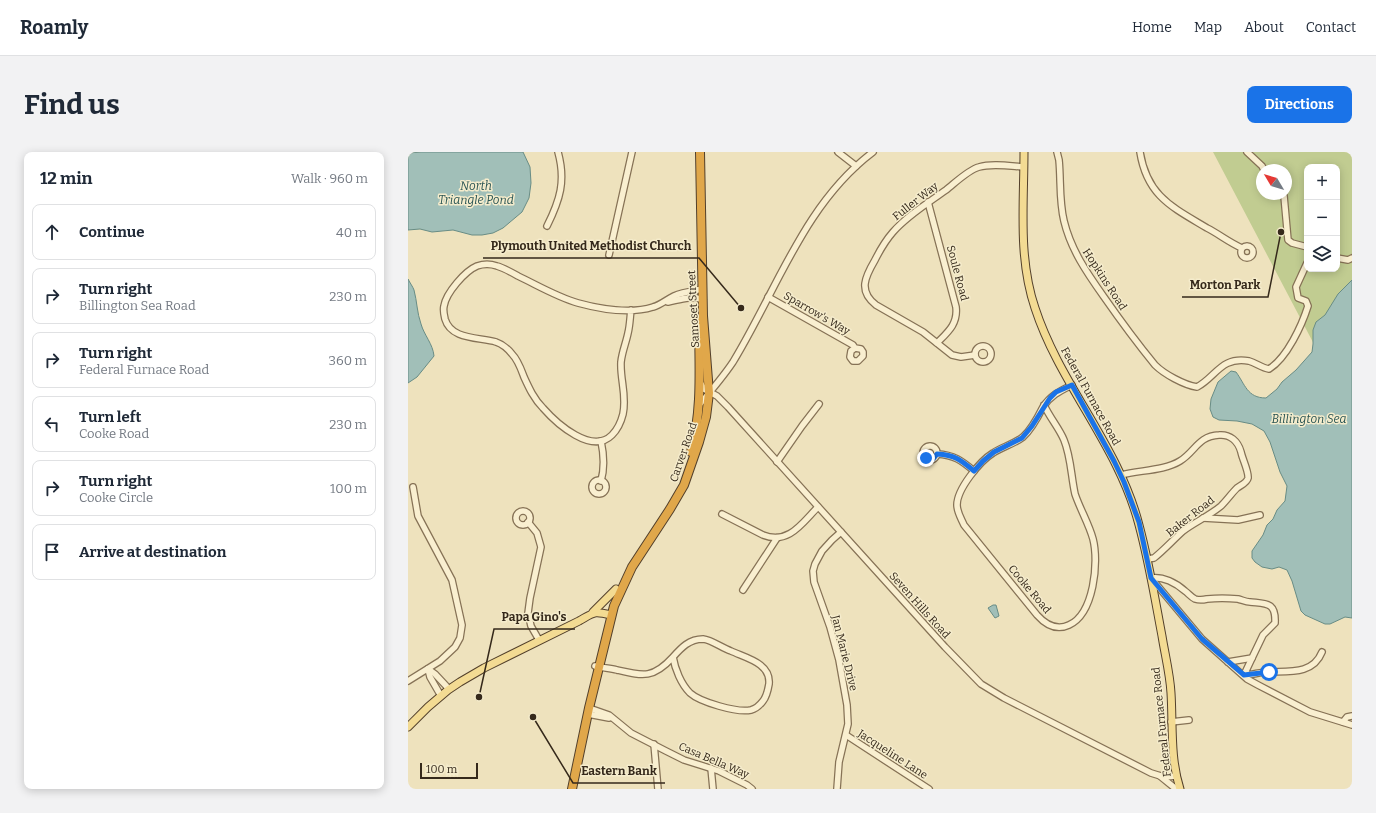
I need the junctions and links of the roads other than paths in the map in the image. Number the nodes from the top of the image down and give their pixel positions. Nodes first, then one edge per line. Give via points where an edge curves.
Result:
1 (558, 152) edge
2 (632, 152) edge
3 (696, 152) edge
4 (700, 152) edge
5 (838, 152) edge
6 (873, 152) edge
7 (1024, 152) edge
8 (1057, 152) edge
9 (1140, 152) edge
10 (1247, 152) edge
11 (1260, 164) edge
12 (856, 166) junction
13 (1024, 167) junction
14 (1284, 200) edge
15 (928, 202) junction
16 (547, 226) dead end
17 (1304, 247) edge
18 (1242, 248) dead end
19 (609, 255) dead end
20 (1352, 258) edge
21 (1340, 260) edge
22 (1304, 270) edge
23 (700, 294) junction
24 (768, 297) junction
25 (631, 310) junction
26 (937, 343) junction
27 (855, 348) dead end
28 (976, 355) dead end
29 (700, 382) junction
30 (1072, 385) junction
31 (709, 392) junction
32 (818, 404) dead end
33 (699, 405) junction
34 (1044, 405) junction
35 (601, 441) junction
36 (937, 454) dead end
37 (778, 462) junction
38 (974, 471) junction
39 (1121, 475) junction
40 (601, 480) dead end
41 (413, 487) dead end
42 (818, 507) junction
43 (722, 514) dead end
44 (1260, 516) dead end
45 (1203, 518) junction
46 (528, 522) dead end
47 (841, 532) junction
48 (777, 538) junction
49 (1148, 559) junction
50 (1151, 578) junction
51 (616, 589) junction
52 (743, 590) dead end
53 (592, 614) junction
54 (609, 614) junction
55 (539, 640) junction
56 (1322, 652) dead end
57 (673, 658) junction
58 (1252, 658) junction
59 (1228, 662) junction
60 (597, 667) junction
61 (428, 669) junction
62 (1244, 675) junction
63 (408, 681) edge
64 (449, 689) junction
65 (441, 696) junction
66 (589, 711) junction
67 (1352, 716) edge
68 (1189, 720) dead end
69 (1171, 722) junction
70 (1343, 722) junction
71 (1352, 725) edge
72 (408, 727) edge
73 (846, 735) junction
74 (654, 744) junction
75 (666, 751) junction
76 (655, 756) junction
77 (711, 768) junction
78 (1176, 773) junction
79 (1159, 776) junction
80 (566, 789) edge
81 (572, 789) edge
82 (658, 789) edge
83 (712, 789) edge
84 (752, 789) edge
85 (837, 789) edge
86 (929, 789) edge
87 (1176, 789) edge
88 (1180, 789) edge

1 - 16 street via 562,187
2 - 19 street
3 - 23 highway, Samoset Street
4 - 23 highway, Samoset Street
5 - 12 street
6 - 12 street
7 - 13 main road, Federal Furnace Road
8 - 22 street, Hopkins Road via 1062,211 1073,249 1122,324 1161,371 1173,378 1197,386 1230,362 1248,361 1269,369 1274,366 1289,347 1306,314 1308,306 1306,301 1298,298 1296,287
9 - 18 street via 1145,174 1160,196 1179,211
10 - 11 street
12 - 24 street via 817,210
13 - 15 street, Fuller Way via 978,167
13 - 30 main road, Federal Furnace Road via 1024,247 1029,288 1041,326
14 - 17 street via 1288,240
15 - 26 street, Soule Road via 957,315 951,328
15 - 26 street, Fuller Way via 892,233 867,272 864,284 868,296 876,305
20 - 21 street
23 - 25 street via 675,296 654,307
23 - 29 highway, Samoset Street
23 - 31 highway, Samoset Street
24 - 27 street, Sparrow's Way
24 - 31 street via 733,361
25 - 35 street via 621,363 623,414 620,425 607,439
25 - 35 street via 574,302 500,267 488,264 475,267 465,275 452,290 444,305 448,326 455,332 496,342 512,354 537,402 559,424 582,438
26 - 28 street, Fuller Way via 954,356
29 - 31 street, Seven Hills Road
29 - 33 highway, Carver Road
30 - 34 street, Cooke Road via 1056,392
30 - 39 main road, Federal Furnace Road
31 - 33 street
31 - 37 street, Seven Hills Road via 717,396
31 - 54 highway, Carver Road via 701,436 684,485 632,567
32 - 37 street
33 - 51 highway, Carver Road via 694,440 682,477
34 - 38 street, Cooke Road via 1026,434 994,452
34 - 38 street, Cooke Road via 1067,448 1075,493 1092,535 1094,548 1090,597 1082,615 1072,624 1056,627 1041,619 964,525 958,513 957,500
35 - 40 street via 604,454
36 - 38 street via 955,457
37 - 42 street, Seven Hills Road
39 - 45 street, Baker Road via 1173,464 1186,457 1202,440 1220,435 1229,436 1240,447 1248,478 1220,506
39 - 49 main road, Federal Furnace Road via 1139,522
41 - 61 street via 418,516 452,580 462,625 460,638 455,647
42 - 47 street, Seven Hills Road
42 - 48 street via 794,532
43 - 48 street via 763,535
44 - 45 street via 1238,520
45 - 49 street, Baker Road via 1154,558
46 - 55 street via 537,533 541,546 528,613 531,626
47 - 73 street, Jan Marie Drive via 822,551 815,564 813,576 843,678 848,724
47 - 79 street, Seven Hills Road via 981,684
48 - 52 street
49 - 50 main road, Federal Furnace Road
50 - 58 street via 1167,580 1195,599 1240,599 1270,605 1274,610 1275,624 1263,635
50 - 59 street via 1199,635
50 - 69 main road, Federal Furnace Road via 1171,692
51 - 53 main road
51 - 54 highway, Carver Road
53 - 54 main road
53 - 55 main road
54 - 60 highway, Carver Road
55 - 64 main road
56 - 62 street via 1317,662 1302,670
57 - 57 street via 685,687 697,697 719,706 744,710 756,707 766,697 769,680 764,669 753,661 711,642 703,639 688,643
57 - 60 street via 666,666 649,675 635,675
58 - 59 street
58 - 62 street
59 - 62 street
60 - 66 highway, Carver Road
60 - 80 highway, Carver Road
61 - 63 street
61 - 64 street
61 - 65 street
62 - 70 street via 1310,712
64 - 65 main road
65 - 72 main road
66 - 74 street, Casa Bella Way via 614,720 631,733
66 - 81 highway, Carver Road
67 - 70 street
68 - 69 street
69 - 78 main road, Federal Furnace Road
70 - 71 street
73 - 85 street, Jan Marie Drive via 839,762
73 - 86 street, Jacqueline Lane
74 - 75 street, Casa Bella Way
74 - 76 street
75 - 76 street, Casa Bella Way
75 - 77 street, Casa Bella Way via 684,760
76 - 82 street
77 - 83 street
77 - 84 street, Casa Bella Way
78 - 79 street, Seven Hills Road
78 - 88 main road, Federal Furnace Road
79 - 87 street

